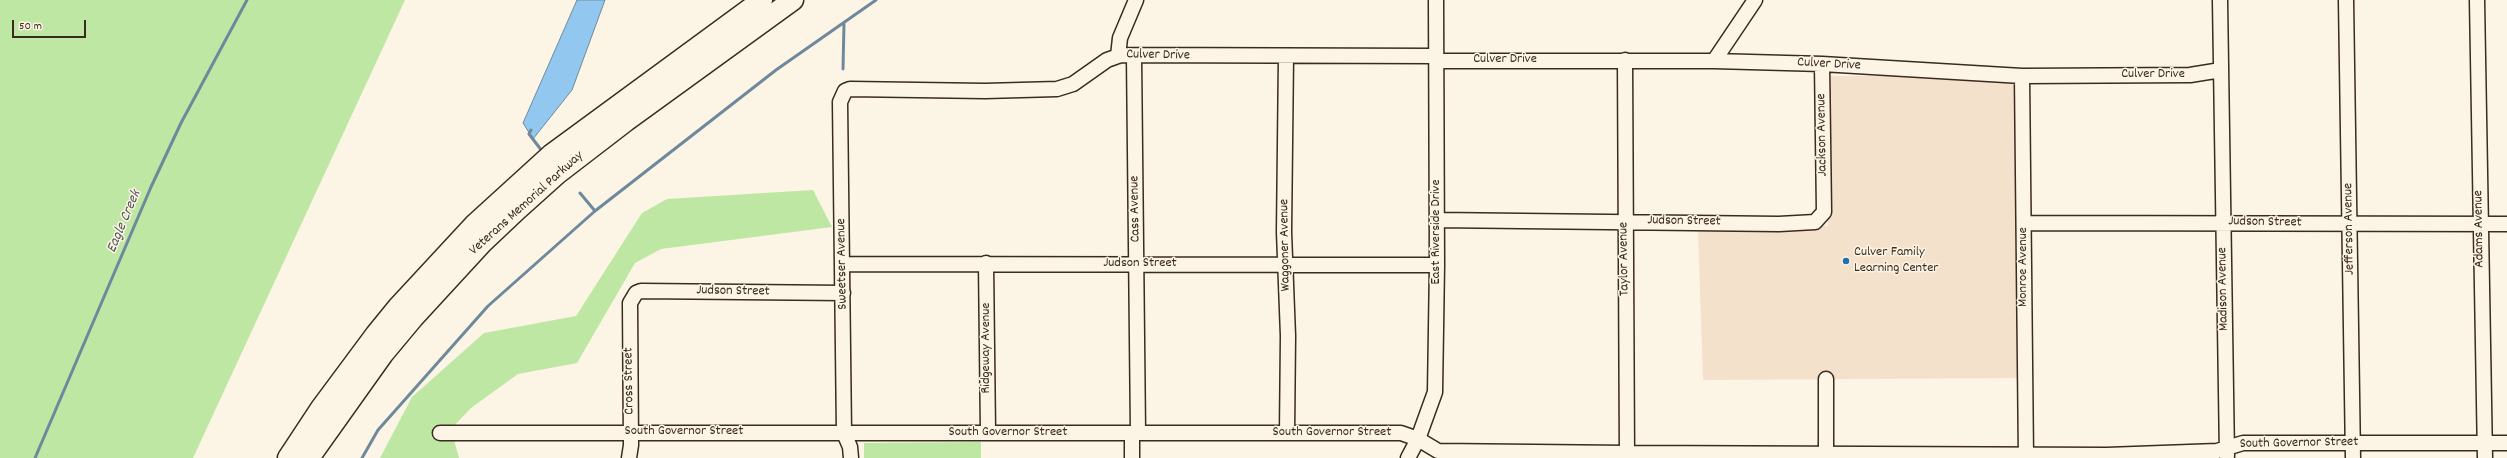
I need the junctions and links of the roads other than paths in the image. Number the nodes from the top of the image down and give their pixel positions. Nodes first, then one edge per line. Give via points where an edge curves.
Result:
1 (762, 0) edge
2 (793, 0) edge
3 (1136, 0) edge
4 (1436, 0) edge
5 (1754, 0) edge
6 (2220, 0) edge
7 (2346, 0) edge
8 (2477, 0) edge
9 (1118, 56) junction
10 (1134, 56) junction
11 (1286, 56) junction
12 (1436, 58) junction
13 (1625, 60) junction
14 (1714, 61) junction
15 (1822, 64) junction
16 (2221, 70) junction
17 (2022, 76) junction
18 (866, 90) joint
19 (1824, 207) joint
20 (1437, 220) junction
21 (1624, 221) junction
22 (2222, 222) junction
23 (2024, 223) junction
24 (2350, 224) junction
25 (2507, 224) edge
26 (2480, 225) junction
27 (986, 263) junction
28 (843, 264) junction
29 (1137, 264) junction
30 (1286, 264) junction
31 (1437, 265) junction
32 (843, 293) junction
33 (630, 303) joint
34 (1826, 379) dead end
35 (631, 432) junction
36 (988, 432) junction
37 (440, 433) dead end
38 (844, 433) junction
39 (1135, 433) junction
40 (1287, 433) junction
41 (1418, 439) junction
42 (2353, 442) junction
43 (2484, 443) junction
44 (2507, 443) edge
45 (2227, 453) edge
46 (1490, 455) edge
47 (1627, 456) edge
48 (1826, 456) edge
49 (2026, 456) edge
50 (288, 458) edge
51 (309, 458) edge
52 (629, 458) edge
53 (850, 458) edge
54 (1132, 458) edge
55 (1408, 458) edge
56 (2353, 458) edge
57 (2485, 458) edge

1 - 50 highway, Veterans Memorial Parkway via 552,154 474,225 398,306 321,408
2 - 51 highway, Veterans Memorial Parkway via 626,121 557,174 518,208 413,318 383,354
3 - 9 street via 1120,38
4 - 12 street, East Riverside Drive
5 - 14 street
6 - 16 street, Madison Avenue
7 - 24 street, Jefferson Avenue
8 - 26 street, Adams Avenue
9 - 10 street, Culver Drive
9 - 18 street, Culver Drive via 1107,60 1073,84 1057,89
10 - 11 street, Culver Drive
10 - 29 street, Cass Avenue
11 - 12 street, Culver Drive
11 - 30 street, Waggoner Avenue
12 - 13 street, Culver Drive
12 - 20 street, East Riverside Drive
13 - 14 street, Culver Drive
13 - 21 street, Taylor Avenue
14 - 15 street, Culver Drive
15 - 17 street, Culver Drive
15 - 19 street, Jackson Avenue
16 - 17 street, Culver Drive via 2190,75
16 - 22 street, Madison Avenue
17 - 23 street, Monroe Avenue
18 - 28 street, Sweetser Avenue via 845,91 840,102
19 - 21 street, Judson Street via 1822,217 1815,222
20 - 21 street, Judson Street
20 - 31 street, East Riverside Drive
21 - 47 street, Taylor Avenue
22 - 23 street, Judson Street
22 - 24 street, Judson Street
22 - 45 street, Madison Avenue
23 - 49 street, Monroe Avenue
24 - 26 street, Judson Street
24 - 42 street, Jefferson Avenue
25 - 26 street, Judson Street
26 - 43 street, Adams Avenue
27 - 28 street, Judson Street
27 - 29 street, Judson Street
27 - 36 street, Ridgeway Avenue
28 - 32 street, Sweetser Avenue
29 - 30 street, Judson Street
29 - 39 street, Cass Avenue
30 - 31 street, Judson Street
30 - 40 street, Waggoner Avenue
31 - 41 street, East Riverside Drive via 1435,392
32 - 33 street, Judson Street via 641,291 636,293
32 - 38 street, Sweetser Avenue
33 - 35 street, Cross Street
34 - 48 street
35 - 37 street, South Governor Street
35 - 38 street, South Governor Street
35 - 52 street, Cross Street
36 - 38 street, South Governor Street
36 - 39 street, South Governor Street
38 - 53 street, Sweetser Avenue via 850,447
39 - 40 street, South Governor Street
39 - 54 street, Cass Avenue
40 - 41 street, South Governor Street via 1401,433
41 - 46 street, South Governor Street via 1438,451
41 - 55 street, East Riverside Drive
42 - 43 street, South Governor Street
42 - 45 street, South Governor Street via 2243,443
42 - 56 street, Jefferson Avenue
43 - 44 street, South Governor Street
43 - 57 street, Adams Avenue
45 - 49 street, South Governor Street via 2218,451
46 - 47 street, South Governor Street
47 - 48 street, South Governor Street
48 - 49 street, South Governor Street

